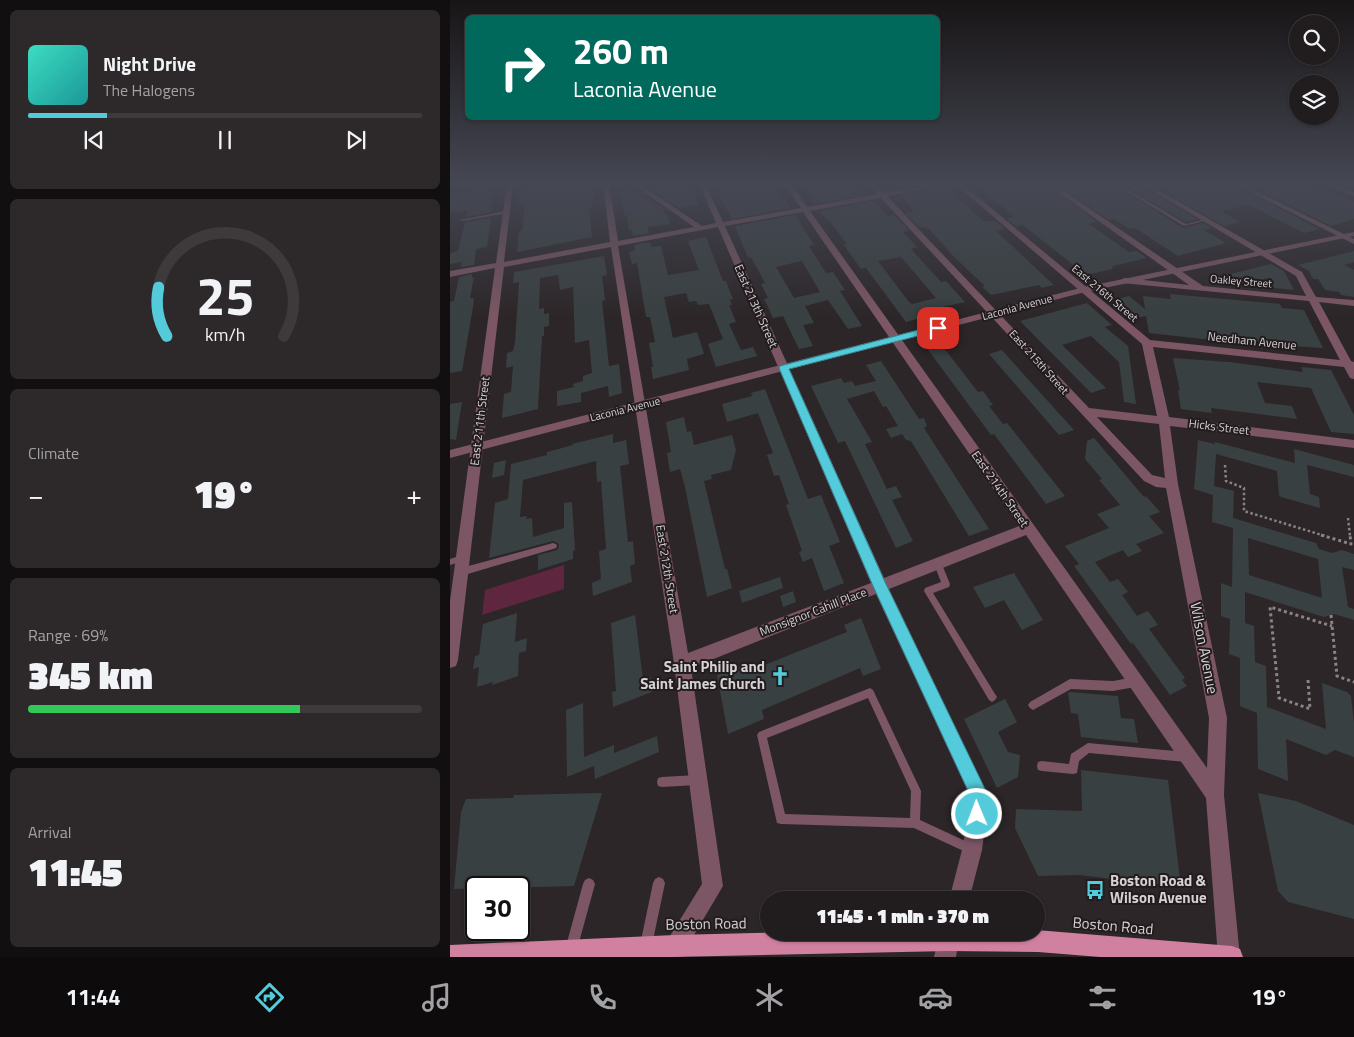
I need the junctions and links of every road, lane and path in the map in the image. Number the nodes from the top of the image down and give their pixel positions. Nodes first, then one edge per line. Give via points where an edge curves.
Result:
1 (504, 228) edge
2 (612, 228) edge
3 (700, 228) edge
4 (721, 228) edge
5 (818, 228) edge
6 (914, 228) edge
7 (1009, 228) edge
8 (1114, 228) edge
9 (1219, 228) edge
10 (1325, 228) edge
11 (1354, 234) edge
12 (1342, 236) junction
13 (1354, 242) edge
14 (614, 244) junction
15 (1264, 253) junction
16 (500, 265) junction
17 (1177, 270) junction
18 (450, 274) edge
19 (1125, 281) junction
20 (1200, 288) junction
21 (1084, 290) junction
22 (1314, 299) junction
23 (1354, 303) edge
24 (994, 313) junction
25 (896, 339) junction
26 (1147, 343) junction
27 (1351, 364) edge
28 (783, 368) junction
29 (1354, 376) edge
30 (641, 405) junction
31 (1084, 411) junction
32 (1164, 420) junction
33 (1354, 444) edge
34 (476, 447) junction
35 (450, 454) edge
36 (1225, 465) dead end
37 (1172, 484) junction
38 (1348, 518) dead end
39 (1027, 529) junction
40 (553, 546) dead end
41 (458, 564) edge
42 (938, 564) junction
43 (880, 586) junction
44 (1331, 615) dead end
45 (1332, 626) junction
46 (450, 660) edge
47 (682, 663) junction
48 (1308, 680) dead end
49 (1135, 682) junction
50 (1354, 682) edge
51 (992, 697) dead end
52 (1033, 705) dead end
53 (1189, 757) junction
54 (1042, 766) dead end
55 (700, 780) junction
56 (662, 782) dead end
57 (1215, 795) junction
58 (915, 823) junction
59 (972, 850) junction
60 (659, 883) dead end
61 (589, 884) dead end
62 (962, 891) edge
63 (948, 943) edge
64 (646, 947) junction
65 (671, 951) edge
66 (571, 952) junction
67 (450, 956) edge
68 (1230, 957) edge

1 - 16 street, East 211th Street
2 - 14 street, East 212th Street
3 - 14 street
4 - 28 street, East 213th Street
5 - 25 street, East 214th Street
6 - 24 street, East 215th Street
7 - 21 street, East 216th Street
8 - 17 street
9 - 15 street
10 - 12 street
11 - 12 street, Laconia Avenue
12 - 13 street
12 - 15 street, Laconia Avenue
14 - 16 street
14 - 30 street, East 212th Street
15 - 17 street, Laconia Avenue
15 - 22 street via 1299,274
16 - 18 street
16 - 34 street, East 211th Street
17 - 19 street, Laconia Avenue
17 - 20 street
19 - 20 street, Oakley Street
19 - 21 street, Laconia Avenue
20 - 22 street, Oakley Street
21 - 24 street, Laconia Avenue
21 - 26 street, East 216th Street
22 - 23 street, Oakley Street
22 - 27 street
24 - 25 street, Laconia Avenue
24 - 31 street, East 215th Street
25 - 28 street, Laconia Avenue
25 - 39 street, East 214th Street
26 - 27 street, Needham Avenue
26 - 32 street, Wilson Avenue
27 - 29 street
28 - 30 street, Laconia Avenue
28 - 43 street, East 213th Street
30 - 34 street, Laconia Avenue
30 - 47 street, East 212th Street
31 - 32 street, Hicks Street
31 - 37 street, East 215th Street via 1148,478
32 - 33 street, Hicks Street
32 - 37 street, Wilson Avenue
34 - 35 street, Laconia Avenue
34 - 41 street, East 211th Street
36 - 38 path via 1226,481 1244,488 1244,511 1351,544
37 - 57 street, Wilson Avenue via 1218,718
39 - 42 street, Monsignor Cahill Place
39 - 49 street, East 214th Street
40 - 41 lane
41 - 46 street, East 211th Street
42 - 43 street, Monsignor Cahill Place
42 - 51 lane via 946,584 928,591
43 - 47 street, Monsignor Cahill Place
43 - 59 street, East 213th Street via 980,797
44 - 45 path
45 - 48 path via 1270,607 1279,698 1310,709
45 - 50 path via 1337,676
47 - 55 street, East 212th Street
49 - 52 lane via 1113,686 1070,684
49 - 53 street, East 214th Street
53 - 54 lane via 1088,748 1075,758 1073,769
53 - 57 street, East 214th Street
55 - 56 lane
55 - 65 street, East 212th Street via 713,886
57 - 68 street, Wilson Avenue
58 - 58 lane via 916,791 870,693 762,735 781,819
58 - 59 lane
59 - 62 street, East 213th Street
60 - 64 lane
61 - 66 lane
63 - 65 main road, Boston Road
63 - 68 main road, Boston Road via 1038,941
64 - 65 main road, Boston Road
64 - 66 main road, Boston Road
66 - 67 main road, Boston Road

